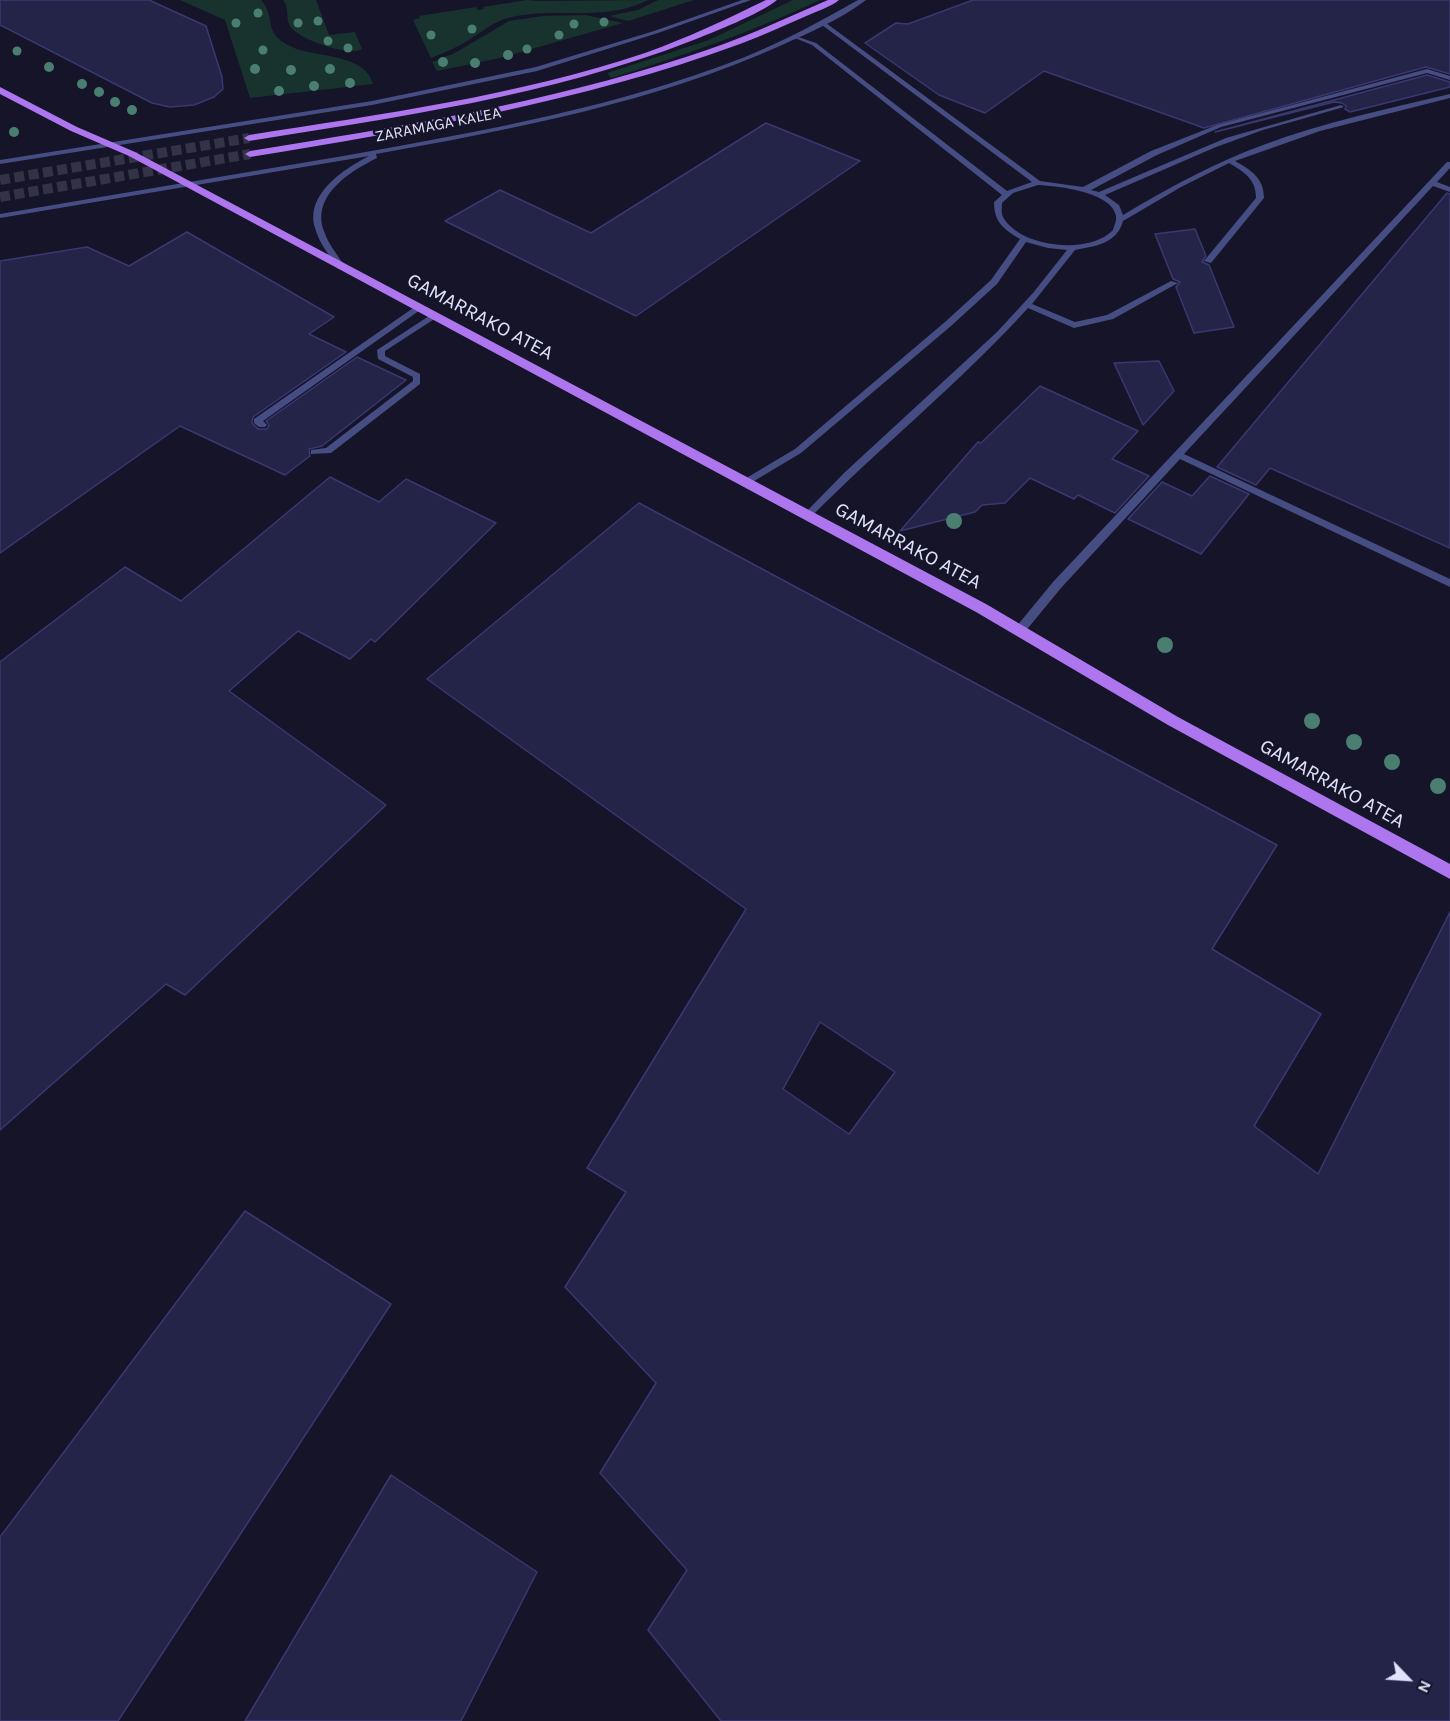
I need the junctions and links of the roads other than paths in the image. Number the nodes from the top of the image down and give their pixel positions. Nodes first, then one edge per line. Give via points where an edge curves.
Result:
1 (748, 0) edge
2 (773, 0) edge
3 (835, 0) edge
4 (863, 0) edge
5 (824, 24) junction
6 (797, 37) junction
7 (1450, 78) edge
8 (0, 90) edge
9 (1450, 96) edge
10 (1341, 107) dead end
11 (249, 138) tunnel mouth
12 (111, 145) junction
13 (385, 150) junction
14 (250, 154) tunnel mouth
15 (1230, 160) junction
16 (0, 162) edge
17 (1450, 164) edge
18 (1038, 183) junction
19 (1432, 183) junction
20 (186, 184) junction
21 (1086, 189) junction
22 (1450, 190) edge
23 (1006, 194) junction
24 (1099, 195) junction
25 (0, 216) edge
26 (1119, 220) junction
27 (1024, 239) junction
28 (1072, 248) junction
29 (1208, 261) dead end
30 (341, 267) junction
31 (1174, 283) dead end
32 (1027, 305) junction
33 (419, 308) junction
34 (435, 316) junction
35 (262, 425) dead end
36 (314, 452) dead end
37 (1178, 454) junction
38 (746, 482) junction
39 (807, 516) junction
40 (1450, 583) edge
41 (1020, 630) junction
42 (1450, 872) edge

1 - 12 street, ZARAMAGA KALEA via 537,69 372,103
2 - 11 main road, ZARAMAGA KALEA via 663,49 571,77 438,107
3 - 14 main road, ZARAMAGA KALEA via 731,46 626,80 485,114
4 - 5 street, ZARAMAGA KALEA
5 - 6 street, ZARAMAGA KALEA
5 - 18 street
6 - 13 street, ZARAMAGA KALEA via 648,92 521,125
6 - 23 street via 814,44
7 - 21 street via 1427,71 1208,129
8 - 12 main road, GAMARRAKO ATEA
9 - 15 street via 1325,127
10 - 24 street via 1259,128
12 - 16 street, ZARAMAGA KALEA
12 - 20 main road, GAMARRAKO ATEA
13 - 20 street, ZARAMAGA KALEA
13 - 30 street via 340,177 324,196 318,225
15 - 26 street
15 - 29 street via 1254,177 1261,188 1260,198
17 - 19 street
18 - 21 street
18 - 23 street
19 - 22 street
19 - 37 street
20 - 25 street, ZARAMAGA KALEA
20 - 30 main road, GAMARRAKO ATEA
21 - 24 street
23 - 27 street via 997,212 1001,222
24 - 26 street via 1114,207
26 - 28 street via 1116,231 1107,239
27 - 28 street
27 - 38 street via 994,282 948,324 798,452
28 - 32 street
30 - 33 main road, GAMARRAKO ATEA
31 - 32 street via 1110,317 1074,325
32 - 39 street
33 - 34 main road, GAMARRAKO ATEA
33 - 35 street via 257,421
34 - 36 street via 381,350 381,357 417,376 417,382 328,451
34 - 38 main road, GAMARRAKO ATEA
37 - 40 street
37 - 41 street
38 - 39 main road, GAMARRAKO ATEA
39 - 41 main road, GAMARRAKO ATEA
41 - 42 main road, GAMARRAKO ATEA via 1168,718

